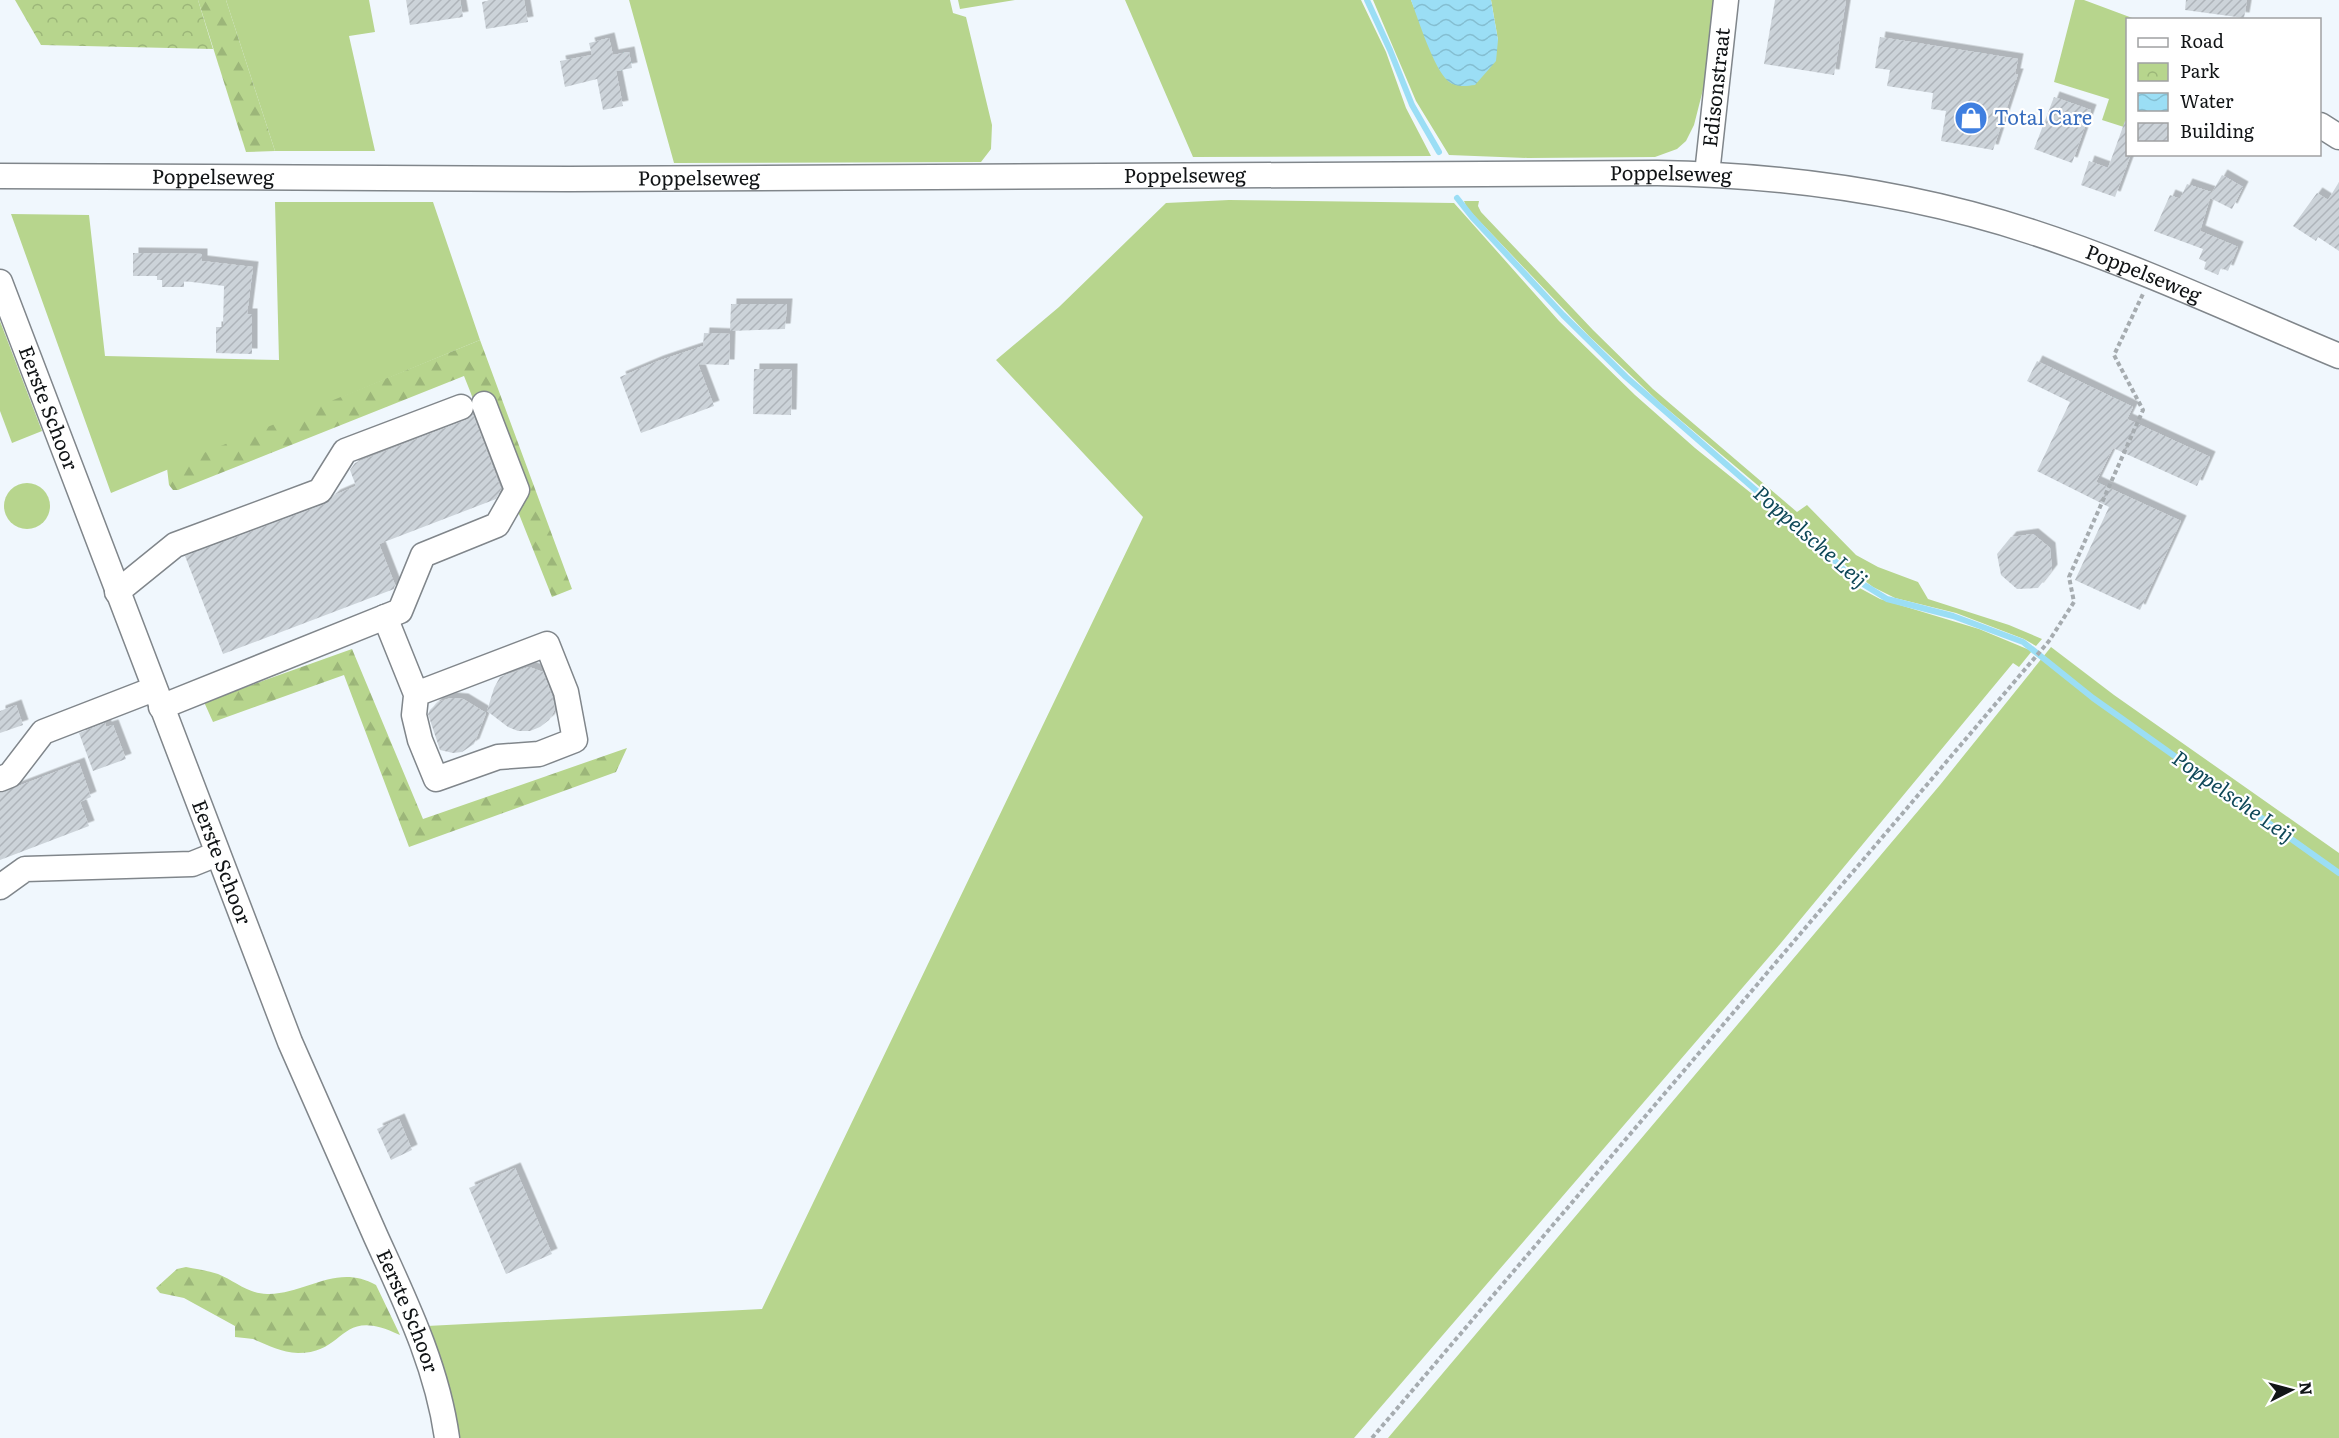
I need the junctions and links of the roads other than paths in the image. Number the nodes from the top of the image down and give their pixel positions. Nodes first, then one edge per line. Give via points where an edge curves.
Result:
1 (1726, 0) edge
2 (2321, 126) edge
3 (2339, 137) edge
4 (1707, 174) junction
5 (0, 176) edge
6 (0, 282) edge
7 (2339, 356) edge
8 (117, 592) junction
9 (385, 617) junction
10 (416, 694) junction
11 (158, 698) junction
12 (0, 779) edge
13 (217, 854) junction
14 (0, 886) edge
15 (447, 1438) edge

1 - 4 street, Edisonstraat
2 - 3 street
4 - 5 street, Poppelseweg via 581,179
4 - 7 street, Poppelseweg via 1863,190 2032,232
6 - 8 street, Eerste Schoor
8 - 9 street via 175,545 320,491 345,451 472,405 517,490 496,525 423,555 400,611
8 - 11 street, Eerste Schoor
9 - 10 street
9 - 11 street
10 - 10 street via 414,715 436,779 498,757 538,754 575,740 566,692 547,644
11 - 12 street via 43,732 10,775
11 - 13 street, Eerste Schoor
13 - 14 street via 192,864 25,869
13 - 15 street, Eerste Schoor via 307,1083 420,1334 441,1402

